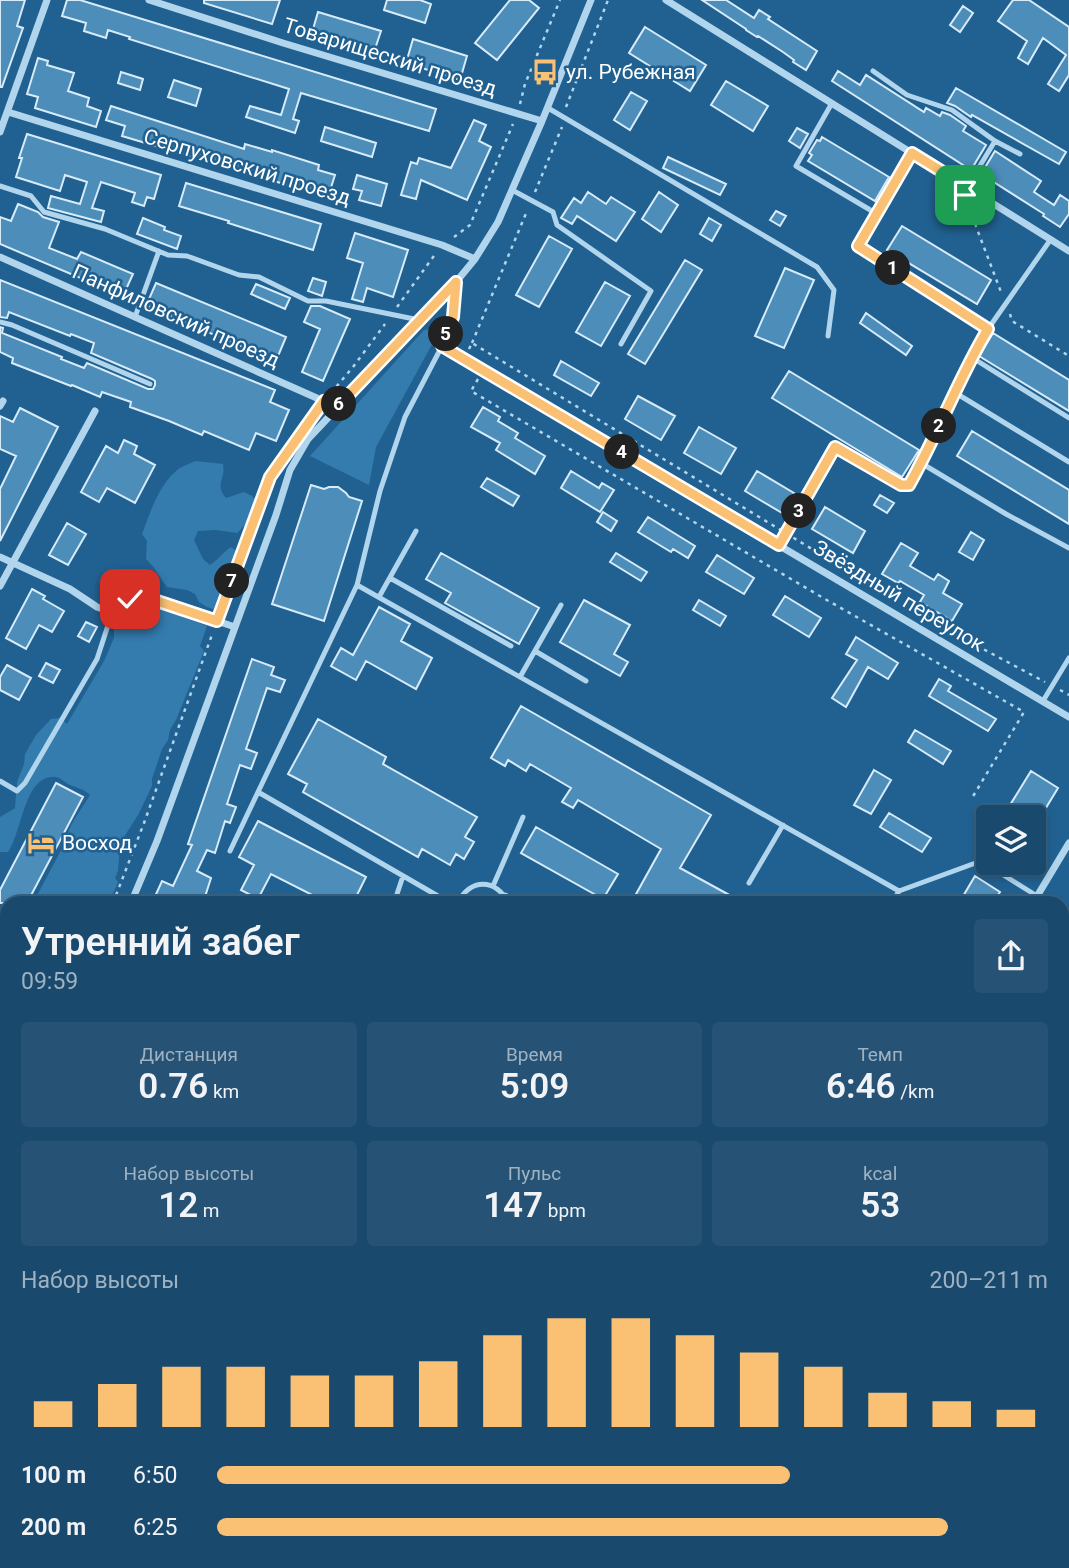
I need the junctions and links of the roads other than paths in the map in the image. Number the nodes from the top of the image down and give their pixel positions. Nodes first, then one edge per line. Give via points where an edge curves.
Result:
1 (47, 0) edge
2 (149, 0) edge
3 (591, 0) edge
4 (666, 0) edge
5 (873, 71) dead end
6 (832, 103) junction
7 (548, 108) junction
8 (8, 112) junction
9 (542, 121) junction
10 (0, 132) edge
11 (995, 141) junction
12 (912, 153) junction
13 (1020, 154) dead end
14 (0, 186) edge
15 (967, 187) junction
16 (512, 190) junction
17 (877, 214) junction
18 (1051, 239) junction
19 (159, 251) junction
20 (1069, 251) edge
21 (0, 257) edge
22 (475, 259) junction
23 (456, 282) junction
24 (135, 317) junction
25 (419, 320) junction
26 (0, 322) edge
27 (988, 329) junction
28 (828, 336) dead end
29 (621, 344) dead end
30 (442, 346) junction
31 (971, 357) junction
32 (150, 384) dead end
33 (954, 393) junction
34 (337, 407) junction
35 (95, 411) dead end
36 (1069, 418) edge
37 (1069, 462) edge
38 (921, 463) junction
39 (909, 485) road end
40 (416, 531) dead end
41 (1069, 548) edge
42 (0, 556) edge
43 (12, 563) junction
44 (390, 578) junction
45 (357, 585) junction
46 (0, 586) edge
47 (379, 597) junction
48 (561, 605) dead end
49 (113, 610) junction
50 (235, 627) junction
51 (511, 646) dead end
52 (535, 652) junction
53 (1069, 658) edge
54 (520, 677) junction
55 (586, 681) dead end
56 (1043, 701) junction
57 (1069, 717) edge
58 (0, 781) edge
59 (258, 792) junction
60 (523, 817) dead end
61 (783, 825) junction
62 (1069, 843) edge
63 (230, 851) dead end
64 (403, 876) junction
65 (748, 883) dead end
66 (493, 886) junction
67 (899, 891) junction
68 (505, 895) edge
69 (134, 896) edge
70 (396, 896) edge
71 (438, 896) edge
72 (462, 896) edge
73 (896, 896) edge
74 (1031, 896) edge
75 (1037, 896) edge

1 - 8 street
2 - 9 street, Товарищеский проезд
3 - 7 street
4 - 6 street
5 - 11 lane via 907,95 952,110
6 - 12 street
6 - 17 lane via 796,166
7 - 9 street
7 - 28 lane via 817,267 834,290
8 - 10 street
8 - 22 street, Серпуховский проезд
9 - 16 street
11 - 13 lane
11 - 15 lane
12 - 15 street
12 - 17 lane
14 - 19 lane via 31,196 44,212 106,229
15 - 18 street
16 - 22 street
16 - 29 lane via 553,212 558,225 651,291
17 - 27 lane via 858,246
18 - 20 street
18 - 27 lane
19 - 24 lane
19 - 25 lane via 259,277 308,301
21 - 24 street, Панфиловский проезд
22 - 23 street
23 - 25 street
23 - 30 street via 453,317
24 - 34 street, Панфиловский проезд
25 - 34 street
26 - 32 lane
27 - 31 lane
30 - 45 lane via 405,417 380,491
30 - 56 street, Звёздный переулок
31 - 33 lane
31 - 36 lane
33 - 37 lane
33 - 38 lane
34 - 50 street via 308,439 290,470
35 - 43 street
38 - 39 lane
38 - 41 lane
40 - 44 lane
42 - 43 street
43 - 46 street
43 - 49 street via 70,589 97,607
44 - 47 lane
44 - 51 lane
45 - 47 lane
45 - 59 lane
47 - 54 lane
48 - 52 lane
49 - 50 street via 141,597
49 - 58 lane via 97,659 24,783 17,791
50 - 69 street
52 - 54 lane
52 - 55 lane
53 - 56 lane
54 - 61 lane
56 - 57 street, Звёздный переулок
59 - 63 lane
59 - 64 lane
60 - 66 lane
61 - 65 lane
61 - 67 lane
62 - 75 street
64 - 70 lane
64 - 71 lane
66 - 68 lane
66 - 72 lane via 477,885
67 - 73 lane
67 - 74 lane via 981,861

